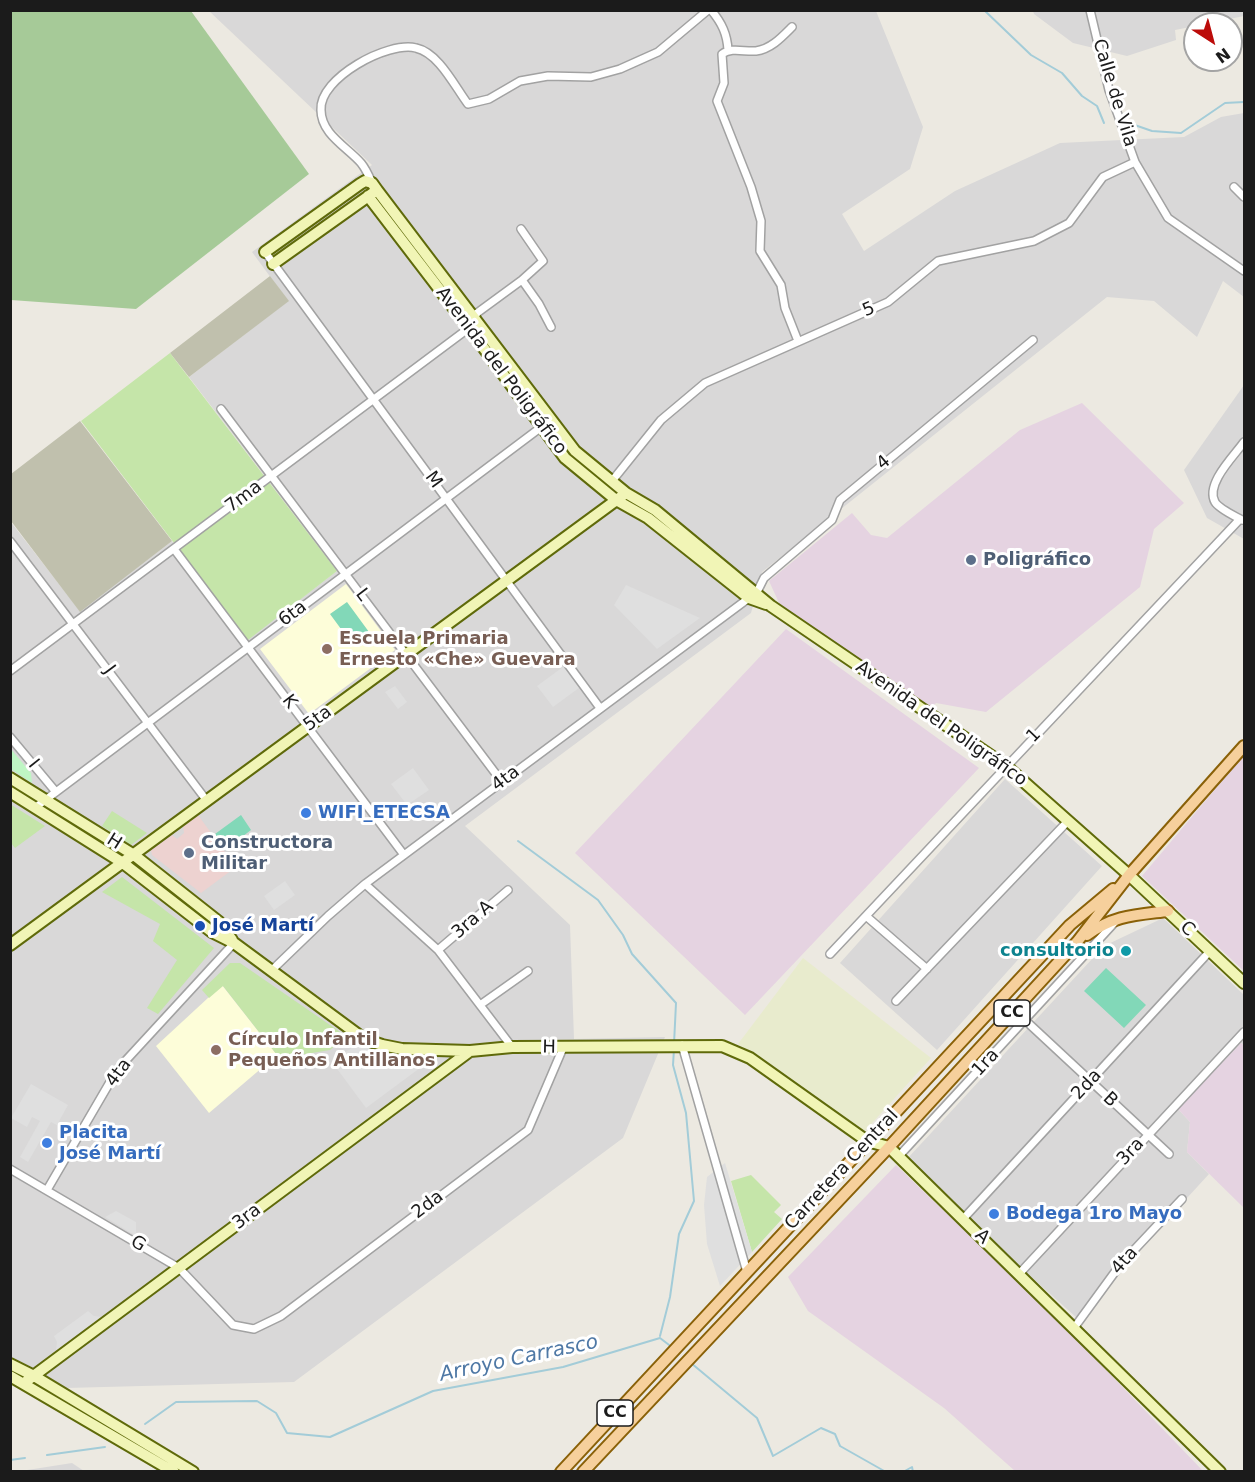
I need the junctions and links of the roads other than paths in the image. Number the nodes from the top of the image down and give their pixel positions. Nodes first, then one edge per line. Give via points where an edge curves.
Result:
1 (710, 10) edge
2 (1090, 10) edge
3 (792, 27) dead end
4 (728, 50) junction
5 (1135, 162) junction
6 (1234, 188) dead end
7 (372, 190) junction
8 (1245, 197) edge
9 (521, 229) dead end
10 (265, 252) joint
11 (273, 264) junction
12 (1245, 271) edge
13 (522, 280) junction
14 (471, 323) junction
15 (551, 327) dead end
16 (1033, 340) dead end
17 (798, 341) junction
18 (373, 400) junction
19 (221, 409) dead end
20 (547, 423) junction
21 (1245, 442) edge
22 (272, 476) junction
23 (612, 481) junction
24 (626, 493) junction
25 (446, 499) junction
26 (616, 500) junction
27 (1242, 520) edge
28 (10, 541) edge
29 (174, 549) junction
30 (346, 574) junction
31 (506, 581) junction
32 (753, 595) junction
33 (74, 624) junction
34 (248, 648) junction
35 (406, 654) junction
36 (10, 671) edge
37 (600, 708) junction
38 (149, 723) junction
39 (308, 727) junction
40 (10, 737) edge
41 (1245, 746) edge
42 (1006, 766) junction
43 (10, 778) edge
44 (502, 782) junction
45 (10, 792) edge
46 (56, 792) junction
47 (46, 800) junction
48 (207, 801) junction
49 (36, 807) junction
50 (1068, 821) junction
51 (134, 855) junction
52 (404, 855) junction
53 (123, 863) junction
54 (1129, 875) junction
55 (365, 884) junction
56 (508, 890) dead end
57 (1168, 911) junction
58 (867, 916) junction
59 (1120, 917) junction
60 (1077, 942) junction
61 (234, 943) junction
62 (10, 945) edge
63 (438, 950) junction
64 (1210, 951) junction
65 (830, 954) dead end
66 (927, 969) junction
67 (272, 970) junction
68 (528, 971) dead end
69 (1245, 983) edge
70 (896, 1001) dead end
71 (480, 1005) junction
72 (1026, 1021) junction
73 (1245, 1032) edge
74 (682, 1045) junction
75 (512, 1047) junction
76 (563, 1048) junction
77 (470, 1050) junction
78 (1090, 1081) junction
79 (1148, 1134) junction
80 (867, 1142) junction
81 (889, 1147) junction
82 (1169, 1154) dead end
83 (899, 1156) junction
84 (10, 1169) edge
85 (46, 1190) junction
86 (1182, 1199) dead end
87 (963, 1219) junction
88 (178, 1268) junction
89 (747, 1272) junction
90 (1019, 1274) junction
91 (1074, 1328) junction
92 (255, 1329) joint
93 (10, 1364) edge
94 (10, 1376) edge
95 (34, 1376) junction
96 (24, 1383) junction
97 (174, 1472) edge
98 (193, 1472) edge
99 (561, 1472) edge
100 (582, 1472) edge
101 (1220, 1472) edge

1 - 4 street via 721,22
1 - 7 street via 658,52 620,69 591,77 548,76 520,81 489,99 468,104 439,62 416,48 389,50 358,63 330,85 320,108 330,133 360,163
2 - 5 street, Calle de Vila via 1109,90
3 - 4 street via 772,45 756,51
4 - 17 street via 722,54 724,83 717,101 761,221 760,251 781,285
5 - 12 street, Calle de Vila via 1168,218
5 - 17 street, 5 via 1103,177 1069,223 1034,241 938,261 888,302
6 - 8 street
7 - 10 street via 365,181
7 - 11 street
7 - 14 street, Avenida del Poligráfico
9 - 13 street, 7ma via 543,261
10 - 11 street, M
11 - 18 street, M
13 - 14 street, 7ma via 477,313
13 - 15 street
14 - 18 street, 7ma
14 - 20 street, Avenida del Poligráfico
16 - 32 street, 4 via 840,500 832,520 764,578
17 - 23 street, 5 via 705,383 661,420
18 - 22 street, 7ma
18 - 25 street, M
19 - 22 street, L
20 - 23 street, Avenida del Poligráfico
20 - 25 street, 6ta
20 - 26 street, Avenida del Poligráfico via 565,458
21 - 27 street via 1215,482 1212,492 1216,504
22 - 29 street, 7ma
22 - 30 street, L
23 - 24 street, Avenida del Poligráfico
24 - 26 street, 5ta
24 - 32 street, Avenida del Poligráfico via 655,510
25 - 30 street, 6ta
25 - 31 street, M
26 - 31 street, 5ta
26 - 32 street, Avenida del Poligráfico
27 - 42 street, 1
28 - 33 street, J
29 - 33 street, 7ma
29 - 34 street, K
30 - 34 street, 6ta
30 - 35 street, L
31 - 35 street, 5ta
31 - 37 street, M
32 - 37 street, 4ta
32 - 42 street, Avenida del Poligráfico
33 - 36 street, 7ma
33 - 38 street, J
34 - 38 street, 6ta
34 - 39 street, K
35 - 39 street, 5ta
35 - 44 street, L
37 - 44 street, 4ta
38 - 46 street, 6ta
38 - 48 street, J
39 - 48 street, 5ta
39 - 52 street, K
40 - 46 street, I
41 - 54 main road, Carretera Central / CC
42 - 50 street, Avenida del Poligráfico
42 - 58 street, 1
43 - 47 street, H
44 - 52 street, 4ta
45 - 49 street, H
46 - 47 street, 6ta
47 - 49 street, 6ta
47 - 51 street, H
48 - 51 street, 5ta
49 - 53 street, H
50 - 54 street, Avenida del Poligráfico
50 - 66 street
51 - 53 street, 5ta
51 - 61 street, H via 219,922
52 - 55 street, 4ta
53 - 61 street, H via 212,932
53 - 62 street, 5ta
54 - 57 street, C
54 - 60 main road, Carretera Central / CC
54 - 80 main road, Carretera Central / CC via 1070,925
55 - 63 street
55 - 67 street, 4ta
56 - 63 street, 3ra A
57 - 59 main road
57 - 64 street, C
58 - 65 street, 1
58 - 66 street
59 - 60 main road
59 - 72 street, 1ra
60 - 81 main road, Carretera Central / CC
61 - 67 street, H
61 - 85 street, 4ta via 117,1070
63 - 71 street
64 - 69 street, C
64 - 78 street, 2da
66 - 70 street
67 - 77 street, H via 364,1039 402,1049
68 - 71 street
71 - 75 street
72 - 78 street, B
72 - 83 street, 1ra
73 - 79 street, 3ra
74 - 76 street, H
74 - 80 street, H via 722,1046 743,1054
74 - 89 street
75 - 76 street, H
75 - 77 street, H
76 - 92 street, 2da via 528,1130 281,1316
77 - 88 street, 3ra
78 - 79 street, B
78 - 87 street, 2da
79 - 82 street, B
79 - 90 street, 3ra
80 - 81 street
80 - 89 main road, Carretera Central / CC
81 - 83 street, A
81 - 100 main road, Carretera Central / CC
83 - 87 street, A
84 - 85 street, G
85 - 88 street, G
86 - 91 street, 4ta via 1120,1265
87 - 90 street, A
88 - 92 street, G via 233,1325
88 - 95 street, 3ra
89 - 99 main road, Carretera Central / CC
90 - 91 street, A
91 - 101 street, A
93 - 95 street
94 - 96 street
95 - 96 street, 3ra
95 - 98 street
96 - 97 street

